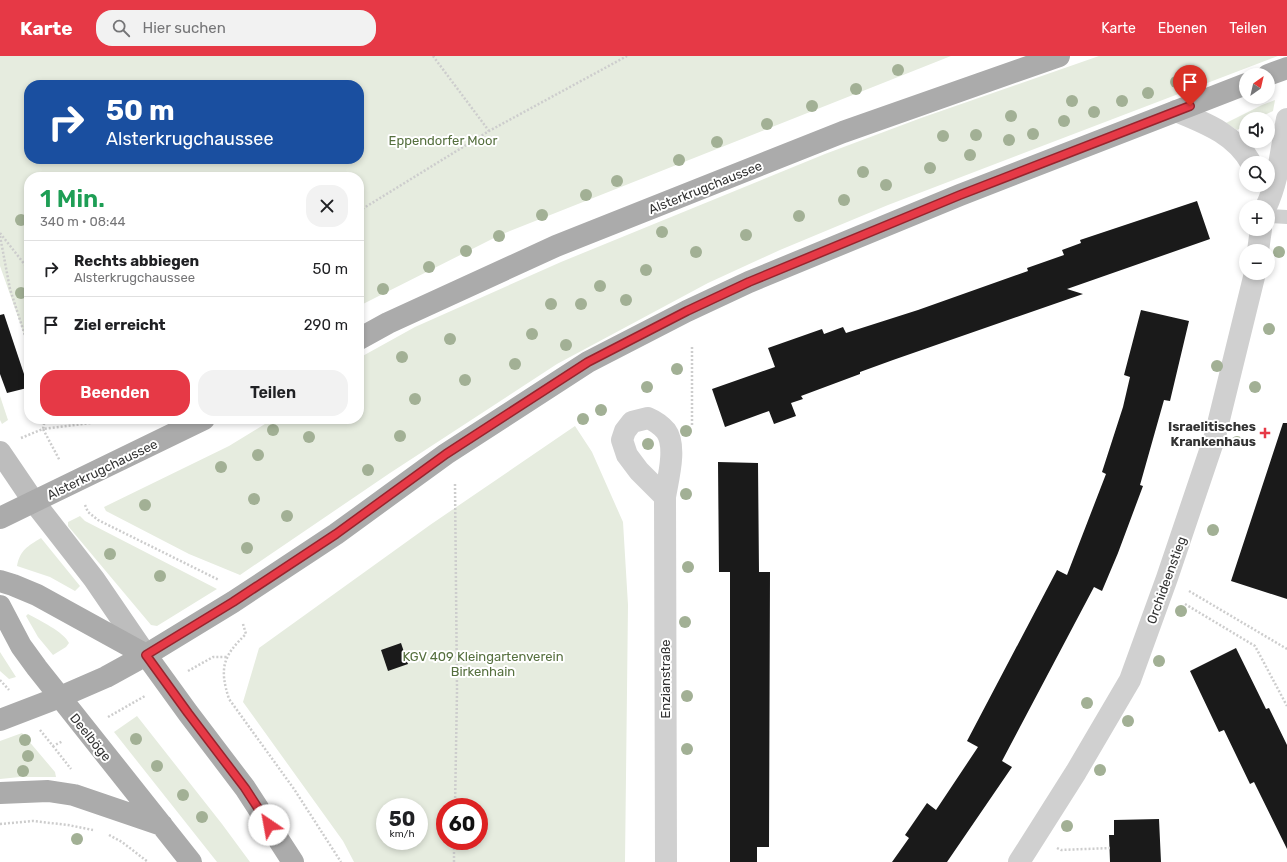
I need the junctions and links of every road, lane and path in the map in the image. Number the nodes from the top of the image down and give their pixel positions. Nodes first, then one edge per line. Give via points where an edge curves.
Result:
1 (434, 56) edge
2 (627, 56) edge
3 (1059, 56) edge
4 (1287, 68) edge
5 (1275, 73) edge
6 (1239, 87) edge
7 (1176, 111) junction
8 (1287, 119) edge
9 (490, 131) junction
10 (1246, 156) edge
11 (1269, 200) edge
12 (364, 208) edge
13 (1275, 216) edge
14 (1287, 217) edge
15 (0, 234) edge
16 (24, 264) edge
17 (1253, 280) edge
18 (24, 332) edge
19 (364, 336) edge
20 (692, 347) dead end
21 (44, 424) edge
22 (86, 424) edge
23 (194, 424) edge
24 (43, 430) junction
25 (21, 438) dead end
26 (0, 452) edge
27 (671, 454) junction
28 (60, 461) dead end
29 (455, 484) dead end
30 (665, 497) junction
31 (34, 502) junction
32 (88, 512) dead end
33 (0, 518) edge
34 (0, 581) edge
35 (1165, 584) junction
36 (224, 585) dead end
37 (0, 606) edge
38 (243, 621) dead end
39 (1287, 649) edge
40 (146, 655) junction
41 (214, 657) dead end
42 (227, 657) junction
43 (60, 697) junction
44 (129, 705) dead end
45 (1287, 706) edge
46 (0, 720) edge
47 (102, 720) dead end
48 (38, 728) dead end
49 (66, 739) dead end
50 (53, 746) junction
51 (73, 771) dead end
52 (0, 793) edge
53 (455, 798) edge
54 (0, 824) edge
55 (162, 825) junction
56 (94, 830) dead end
57 (108, 835) dead end
58 (1036, 835) junction
59 (1110, 848) dead end
60 (454, 850) edge
61 (148, 862) edge
62 (191, 862) edge
63 (293, 862) edge
64 (341, 862) edge
65 (454, 862) edge
66 (666, 862) edge
67 (1019, 862) edge

1 - 9 path
2 - 9 path
3 - 19 main road, Alsterkrugchaussee via 843,132 556,246
4 - 5 main road
6 - 7 main road
7 - 10 street via 1225,134
7 - 40 main road via 960,195 749,282 588,362 446,454 330,539
8 - 11 street via 1277,177
9 - 12 path
13 - 14 lane
15 - 16 path
15 - 18 path via 10,289
17 - 35 street, Orchideenstieg via 1215,436
20 - 27 path via 692,441
21 - 24 path
22 - 24 path
23 - 31 main road, Alsterkrugchaussee
24 - 25 path
24 - 28 path
26 - 31 main road
27 - 30 street, Enzianstraße
27 - 30 street, Enzianstraße via 667,432 658,423 648,418 632,422 625,431 622,440 627,455
29 - 53 path
30 - 66 street, Enzianstraße
31 - 33 main road, Alsterkrugchaussee
31 - 40 main road via 94,578
32 - 36 path via 98,520 219,580
34 - 40 main road via 38,595
35 - 39 path
35 - 45 path via 1255,646
35 - 58 street, Orchideenstieg via 1130,680
37 - 43 main road, Deelböge via 21,646
38 - 42 path via 246,634 235,644
40 - 43 main road via 106,677
40 - 63 main road via 245,788
41 - 42 path
42 - 64 path via 224,683 229,699 294,789
43 - 46 main road
43 - 55 main road, Deelböge
44 - 47 path
48 - 50 path
49 - 50 path
50 - 51 path
52 - 55 main road via 48,791 74,795
54 - 56 path via 33,821
55 - 62 main road, Deelböge
57 - 61 path via 122,842
58 - 59 path via 1061,850
58 - 67 street, Orchideenstieg
60 - 65 path

